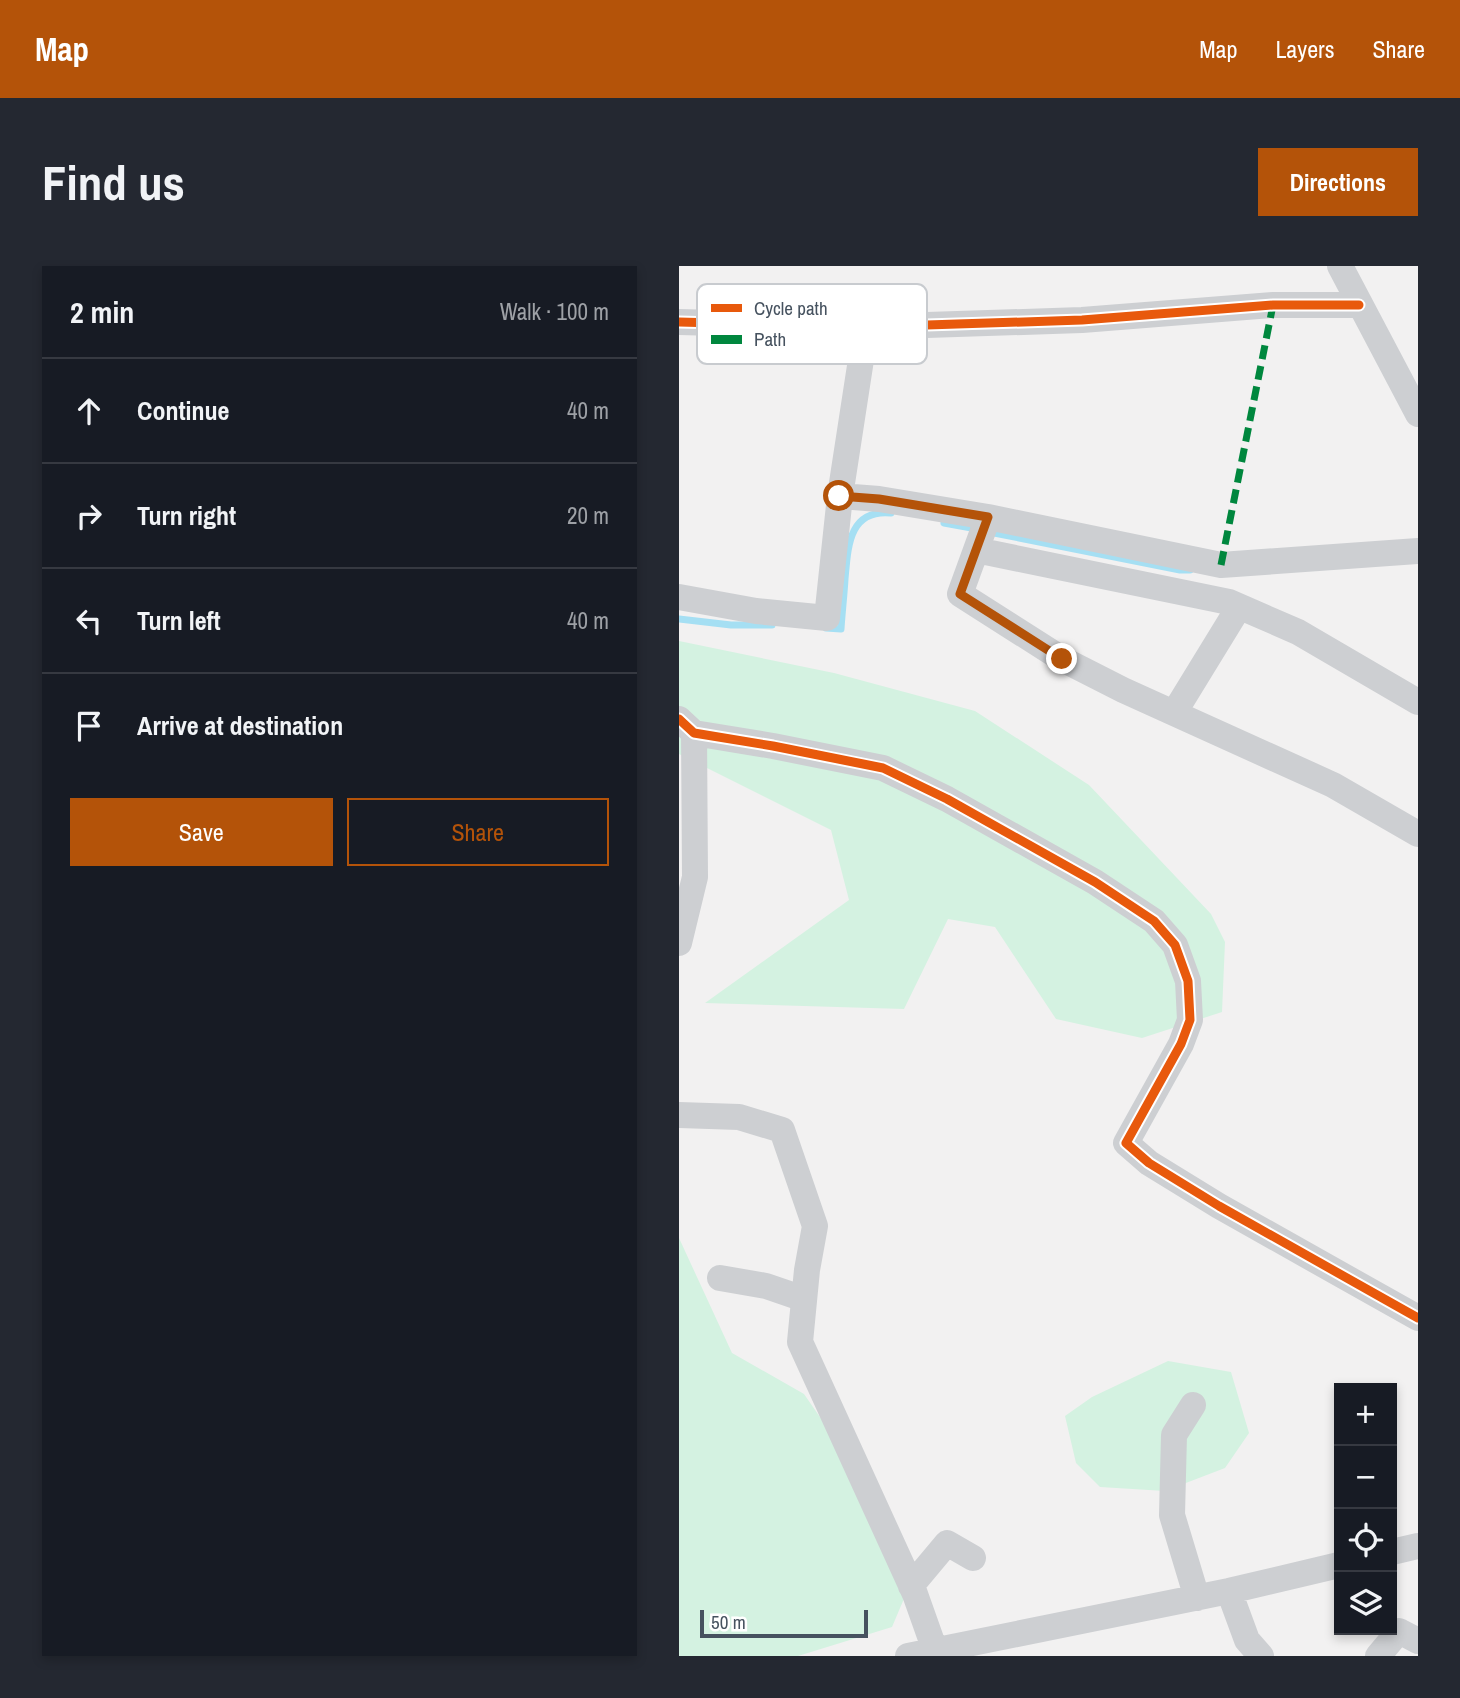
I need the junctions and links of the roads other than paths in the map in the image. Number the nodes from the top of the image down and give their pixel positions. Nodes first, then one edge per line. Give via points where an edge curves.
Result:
1 (1340, 266) edge
2 (1359, 305) junction
3 (679, 322) edge
4 (697, 322) edge
5 (927, 325) edge
6 (860, 364) edge
7 (1418, 414) edge
8 (839, 496) junction
9 (988, 517) junction
10 (976, 550) junction
11 (1418, 551) edge
12 (679, 597) edge
13 (1239, 607) junction
14 (1418, 702) edge
15 (1174, 713) junction
16 (687, 726) edge
17 (1418, 834) edge
18 (679, 943) edge
19 (679, 1115) edge
20 (720, 1278) dead end
21 (804, 1299) junction
22 (1418, 1318) edge
23 (1192, 1405) dead end
24 (1418, 1546) edge
25 (1397, 1551) edge
26 (973, 1558) dead end
27 (1334, 1566) edge
28 (911, 1586) junction
29 (1229, 1591) junction
30 (1197, 1598) junction
31 (1418, 1642) edge
32 (936, 1653) edge
33 (908, 1656) edge
34 (1261, 1656) edge
35 (1378, 1656) edge

1 - 2 street
2 - 5 street via 1273,305 1082,320
2 - 7 street
3 - 4 street
6 - 8 street
8 - 9 street
8 - 12 street via 827,618
9 - 10 street
9 - 11 street via 1221,565
10 - 13 street
10 - 15 street via 960,594 1062,659
13 - 14 street via 1298,632
13 - 15 street
15 - 17 street via 1333,785
16 - 18 street via 695,877
16 - 22 street via 883,768 1095,882 1154,921 1175,945 1188,981 1190,1020 1181,1045 1126,1143 1149,1163 1219,1206
19 - 21 street via 739,1116 782,1130 815,1226
20 - 21 street
21 - 28 street via 800,1342
23 - 30 street via 1174,1435 1172,1515
24 - 25 street
26 - 28 street via 947,1543
27 - 29 street
28 - 32 street
29 - 30 street
29 - 34 street via 1247,1640
30 - 32 street
31 - 35 street via 1399,1631
32 - 33 street

